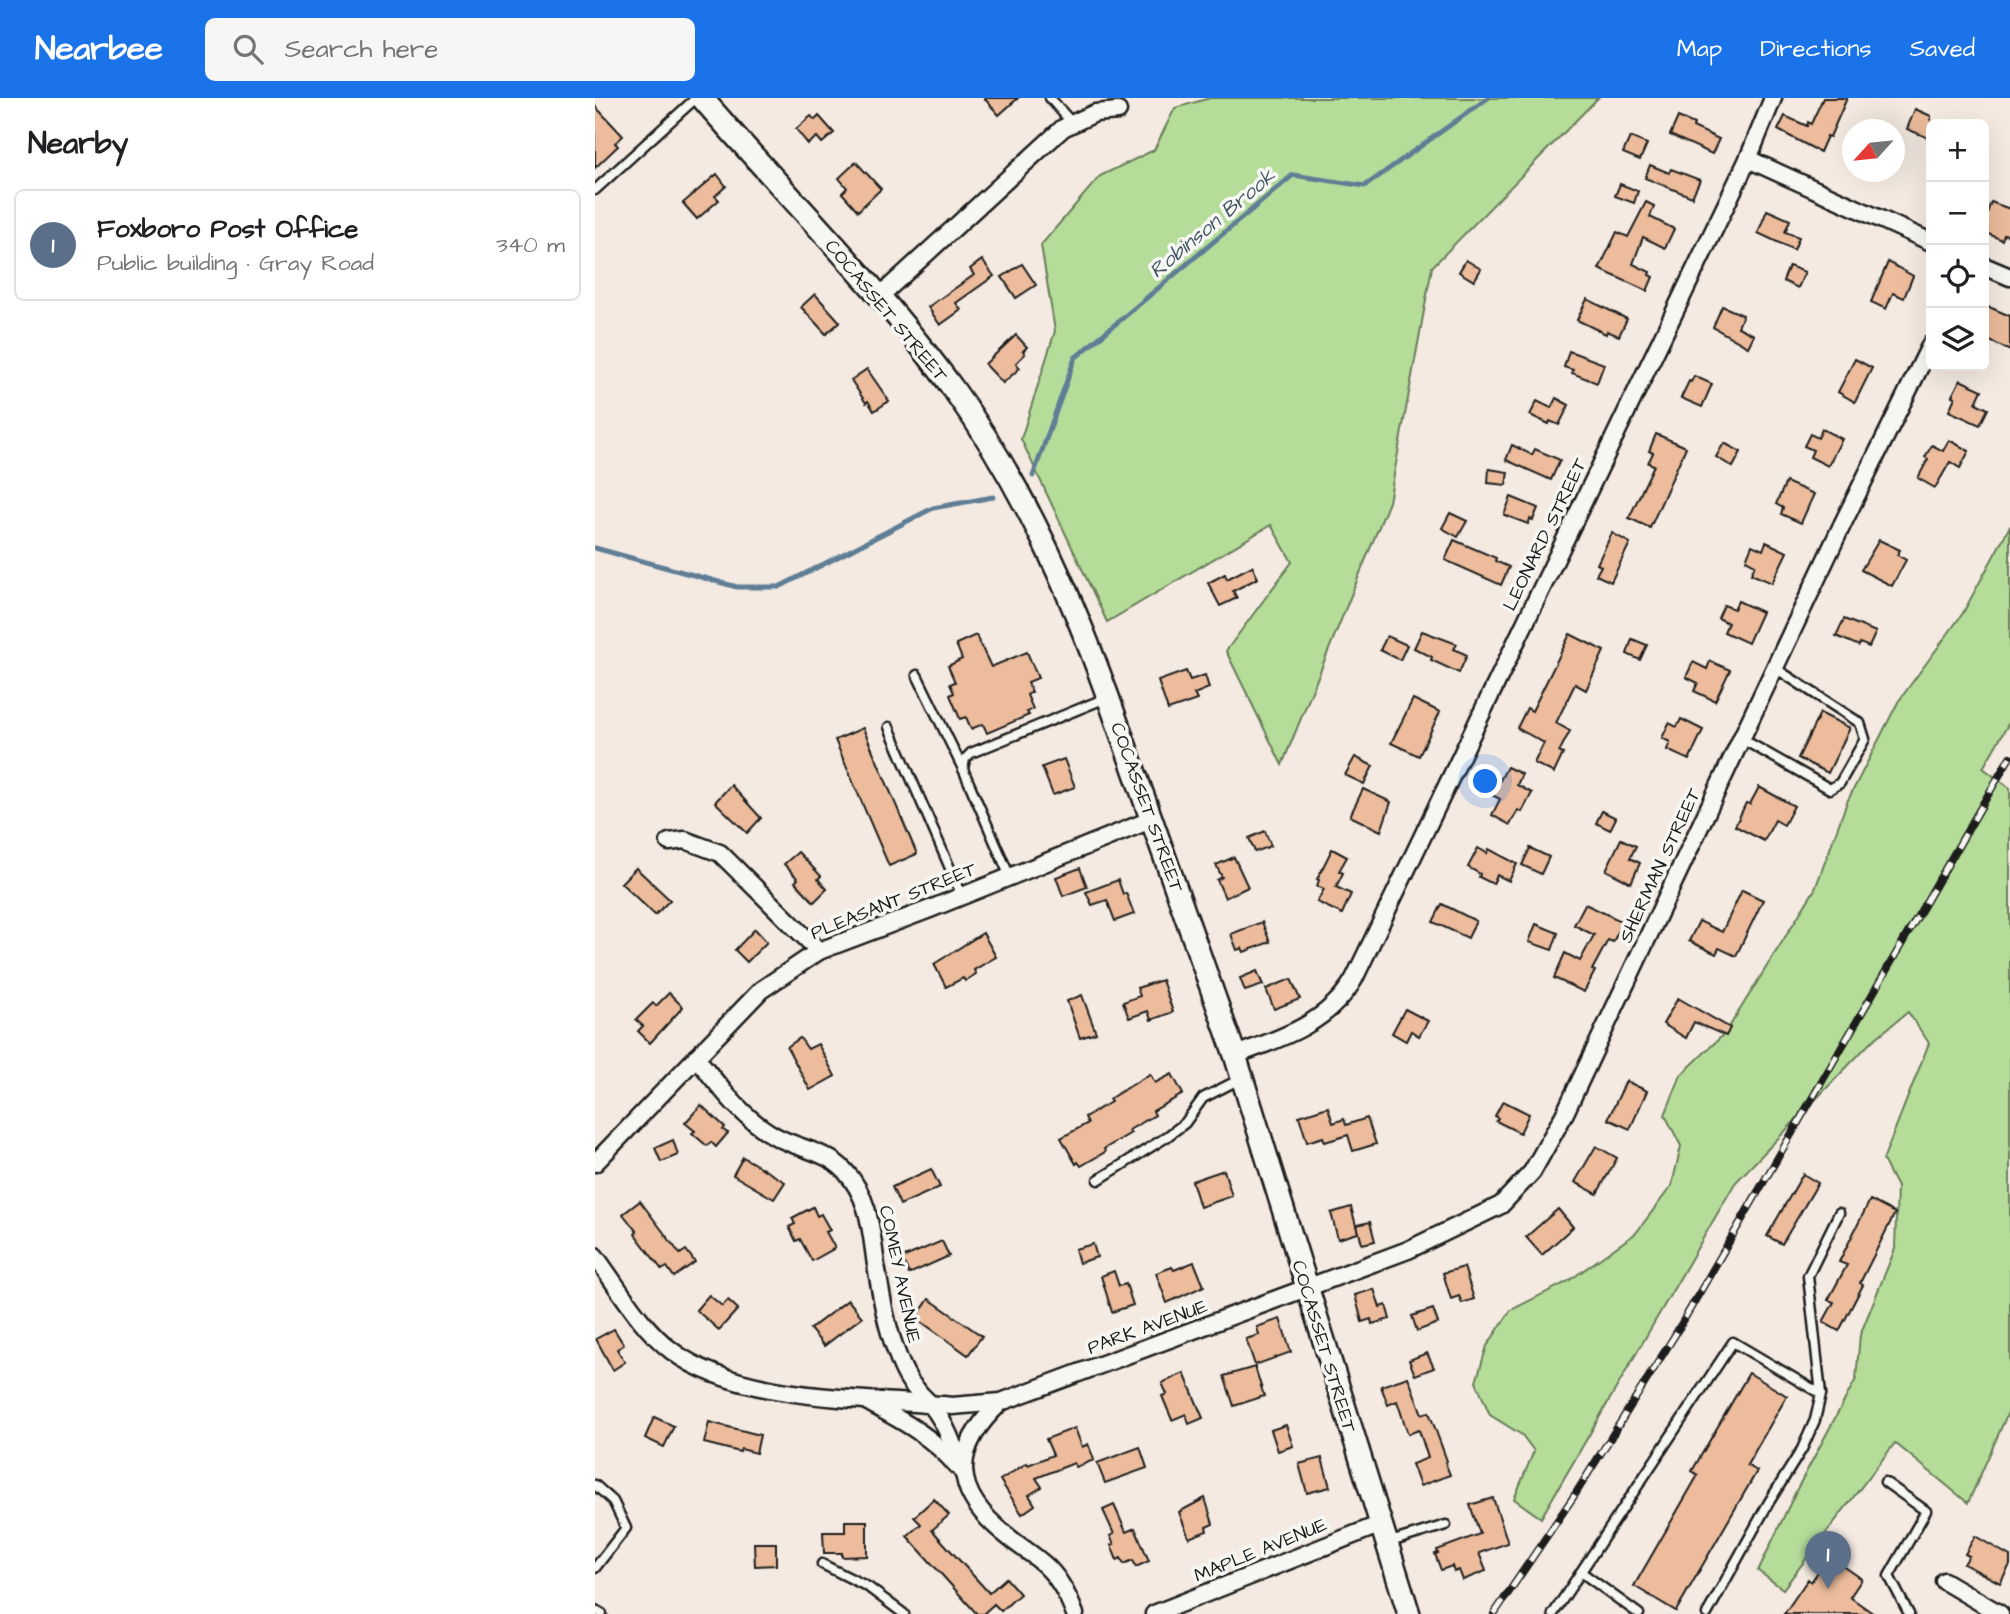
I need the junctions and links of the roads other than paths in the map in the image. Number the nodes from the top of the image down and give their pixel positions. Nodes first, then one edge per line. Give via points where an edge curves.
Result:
1 (696, 98) edge
2 (702, 98) edge
3 (1050, 98) edge
4 (1773, 98) edge
5 (1117, 104) edge
6 (1072, 123) junction
7 (1748, 159) junction
8 (595, 190) edge
9 (1926, 240) edge
10 (1989, 267) edge
11 (2010, 277) edge
12 (880, 296) junction
13 (1926, 354) edge
14 (1775, 668) junction
15 (917, 675) dead end
16 (1108, 697) junction
17 (889, 727) dead end
18 (1742, 738) junction
19 (963, 769) junction
20 (1153, 819) junction
21 (669, 842) dead end
22 (1010, 877) junction
23 (962, 896) junction
24 (818, 951) junction
25 (1235, 1055) junction
26 (696, 1057) junction
27 (1242, 1077) junction
28 (595, 1163) edge
29 (1098, 1180) dead end
30 (1839, 1213) dead end
31 (595, 1256) edge
32 (1308, 1289) junction
33 (1821, 1394) junction
34 (863, 1399) junction
35 (1001, 1402) junction
36 (931, 1404) junction
37 (963, 1473) junction
38 (1885, 1482) dead end
39 (595, 1485) edge
40 (1446, 1525) dead end
41 (1384, 1533) junction
42 (822, 1564) dead end
43 (595, 1568) edge
44 (1581, 1572) junction
45 (1944, 1581) dead end
46 (595, 1609) edge
47 (602, 1614) edge
48 (904, 1614) edge
49 (1075, 1614) edge
50 (1154, 1614) edge
51 (1409, 1614) edge
52 (1553, 1614) edge
53 (1639, 1614) edge
54 (1707, 1614) edge
55 (1909, 1614) edge
56 (2000, 1614) edge

1 - 8 lane
2 - 12 main road, COCASSET STREET
3 - 6 lane
4 - 7 street, LEONARD STREET
5 - 6 street
6 - 12 street
7 - 9 street
7 - 25 street, LEONARD STREET via 1345,995 1284,1038
10 - 11 street
12 - 16 main road, COCASSET STREET via 954,390 1021,497 1072,603
13 - 14 street, SHERMAN STREET
14 - 18 street, SHERMAN STREET
14 - 18 lane via 1860,723 1865,738 1840,783 1830,789
15 - 19 lane
16 - 19 lane via 971,753
16 - 20 main road, COCASSET STREET
17 - 23 lane
18 - 32 street, SHERMAN STREET via 1564,1115 1532,1172 1501,1205 1408,1250
19 - 22 lane
20 - 22 street, PLEASANT STREET
20 - 25 main road, COCASSET STREET
21 - 24 street via 685,840 720,853
22 - 23 street, PLEASANT STREET
23 - 24 street, PLEASANT STREET
24 - 26 street, PLEASANT STREET via 761,990
25 - 27 main road, COCASSET STREET
26 - 28 street, PLEASANT STREET
26 - 36 street, COMEY AVENUE via 753,1121 798,1148 824,1155 855,1184 870,1216 885,1318 894,1347 915,1389
27 - 29 lane via 1203,1098 1185,1123
27 - 32 main road, COCASSET STREET
30 - 33 lane via 1808,1276
31 - 34 street, PARK AVENUE via 656,1336 691,1363 760,1386
32 - 35 street, PARK AVENUE
32 - 41 main road, COCASSET STREET
33 - 44 lane via 1733,1342
33 - 54 lane via 1802,1449
34 - 36 street, PARK AVENUE
34 - 37 street via 922,1433
35 - 36 street, PARK AVENUE
35 - 37 street, PARK AVENUE via 973,1436
36 - 37 street
37 - 49 street via 973,1503 1051,1571
38 - 55 lane via 1926,1511 1889,1576
39 - 43 lane via 613,1501 626,1528
40 - 41 lane
41 - 50 street, MAPLE AVENUE
41 - 51 main road, COCASSET STREET
42 - 48 lane via 868,1587
44 - 52 lane
44 - 53 lane
45 - 56 street
46 - 47 lane

